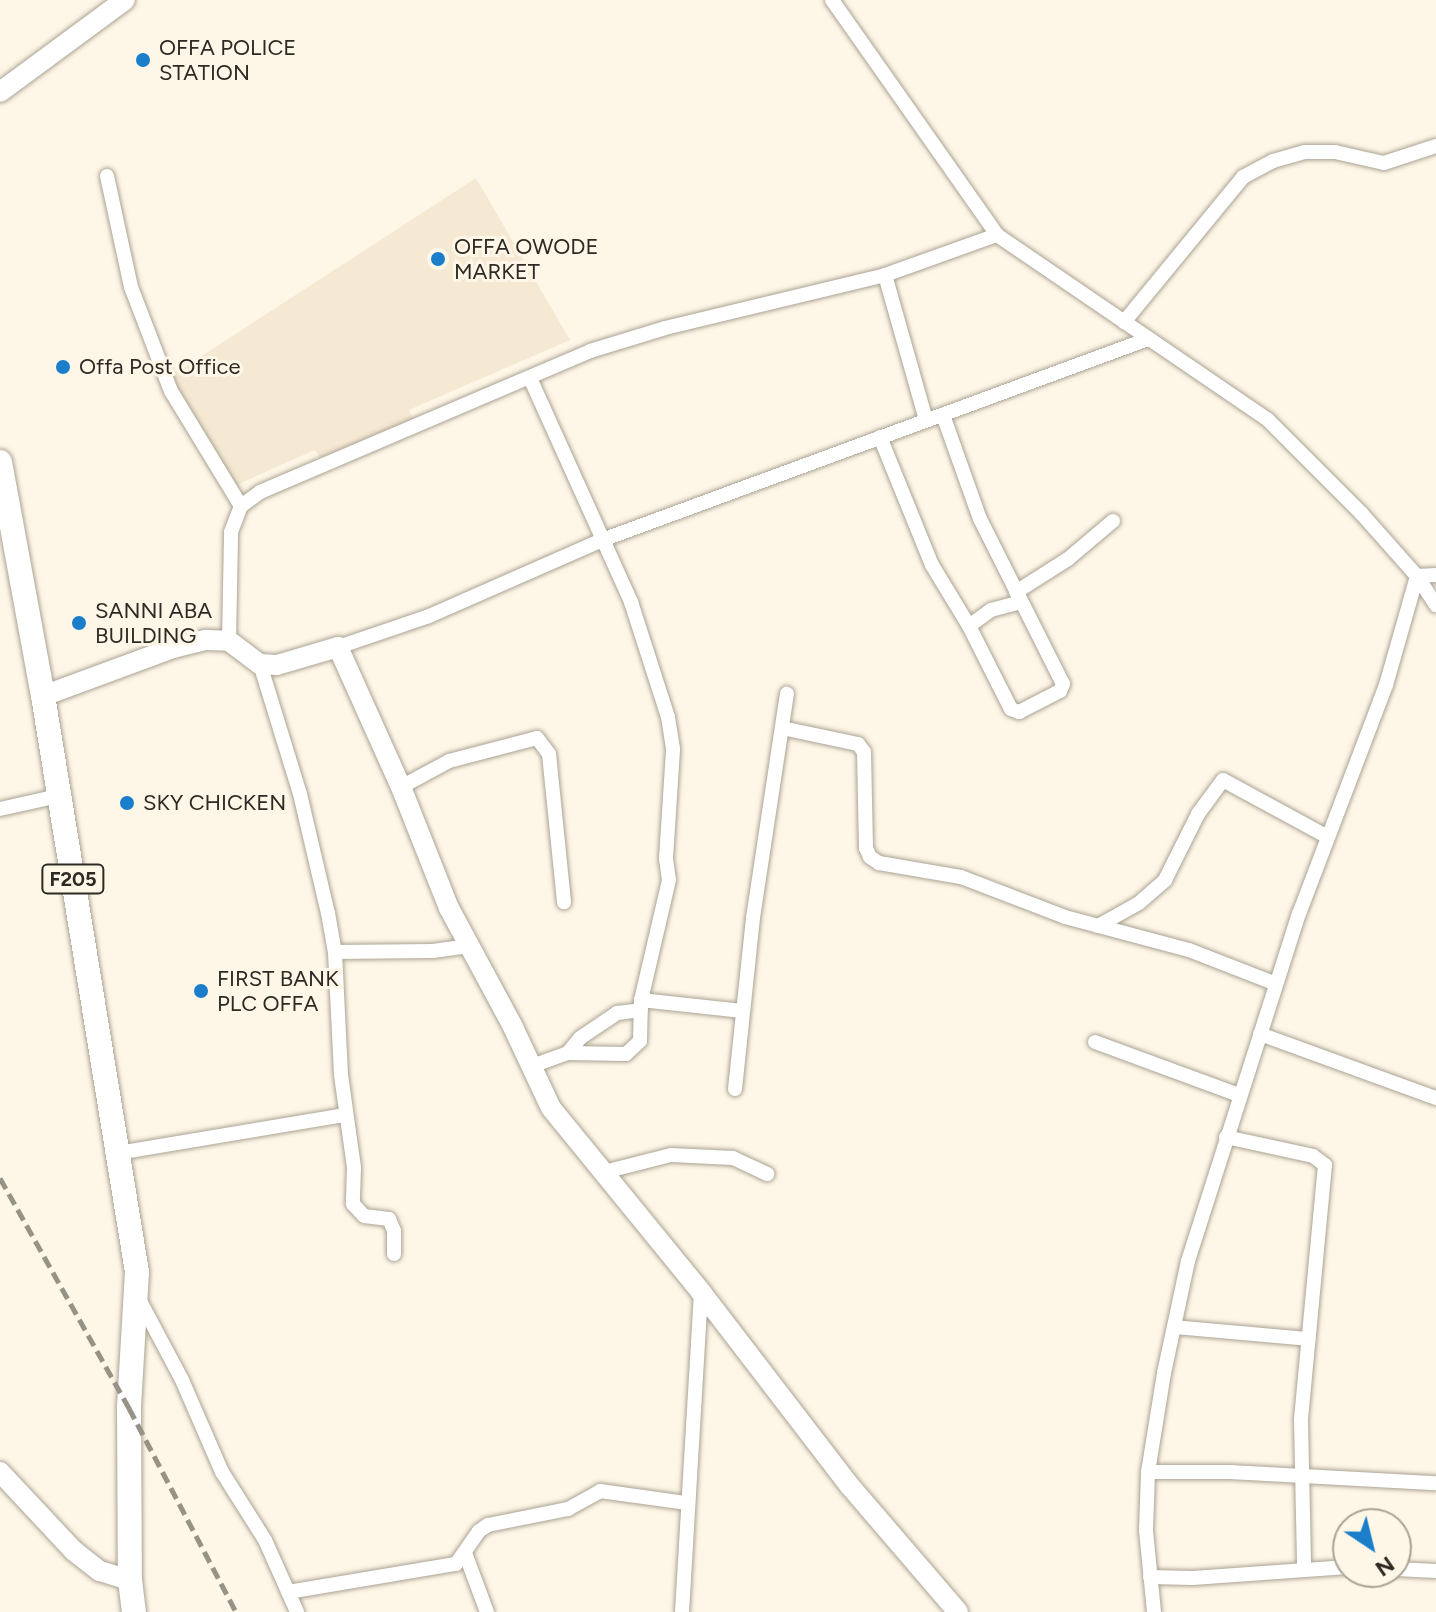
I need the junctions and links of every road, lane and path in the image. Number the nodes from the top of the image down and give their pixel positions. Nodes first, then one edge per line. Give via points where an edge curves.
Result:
1 (125, 0) edge
2 (832, 0) edge
3 (2, 89) edge
4 (1436, 146) edge
5 (107, 176) dead end
6 (997, 235) junction
7 (885, 275) junction
8 (1124, 322) junction
9 (1148, 339) junction
10 (530, 378) junction
11 (943, 415) junction
12 (926, 420) junction
13 (880, 437) junction
14 (0, 462) edge
15 (241, 506) junction
16 (1113, 521) dead end
17 (602, 540) junction
18 (1436, 575) edge
19 (1417, 576) junction
20 (1018, 597) junction
21 (1436, 605) edge
22 (969, 626) junction
23 (229, 641) junction
24 (338, 647) junction
25 (260, 664) junction
26 (787, 694) dead end
27 (43, 696) junction
28 (782, 728) junction
29 (401, 787) junction
30 (58, 796) junction
31 (0, 809) edge
32 (1328, 837) junction
33 (564, 902) dead end
34 (1098, 926) junction
35 (469, 946) junction
36 (335, 952) junction
37 (1276, 984) junction
38 (641, 1005) junction
39 (742, 1011) junction
40 (1260, 1034) junction
41 (1095, 1042) dead end
42 (568, 1053) junction
43 (532, 1066) junction
44 (735, 1089) dead end
45 (1239, 1095) junction
46 (1436, 1098) edge
47 (346, 1115) junction
48 (1226, 1137) junction
49 (118, 1153) junction
50 (604, 1172) junction
51 (767, 1174) dead end
52 (394, 1254) dead end
53 (701, 1292) junction
54 (138, 1297) junction
55 (1174, 1327) junction
56 (1308, 1339) junction
57 (0, 1472) edge
58 (1148, 1472) junction
59 (1300, 1477) junction
60 (1436, 1483) edge
61 (687, 1503) junction
62 (465, 1553) junction
63 (1332, 1568) edge
64 (1304, 1569) junction
65 (1412, 1570) edge
66 (1436, 1571) edge
67 (1150, 1577) junction
68 (130, 1580) junction
69 (288, 1592) junction
70 (134, 1612) edge
71 (297, 1612) edge
72 (487, 1612) edge
73 (682, 1612) edge
74 (958, 1612) edge
75 (1154, 1612) edge

1 - 3 street
2 - 6 street
4 - 8 street via 1384,163 1304,152 1243,177
5 - 15 street via 131,287 171,391
6 - 7 street
6 - 8 street
7 - 10 street via 665,328 590,351
7 - 12 street
8 - 9 street
9 - 11 street
9 - 19 street via 1268,420
10 - 15 street via 260,492
10 - 17 street
11 - 12 street
11 - 20 street via 980,519
12 - 13 street
13 - 17 street
13 - 22 street via 932,565
14 - 27 main road, F205
15 - 23 street via 231,532
16 - 20 street
17 - 24 street via 429,616
17 - 38 street via 646,642 673,750 669,880
18 - 19 street
19 - 21 street
19 - 32 street via 1386,685
20 - 22 street
20 - 22 street via 1063,684 1060,691 1019,712 1011,709
23 - 25 street
23 - 27 street via 173,648
24 - 25 street via 277,665
24 - 29 street
25 - 36 street via 300,794
26 - 28 street
27 - 30 main road, F205
28 - 34 street via 858,744 864,752 866,848 879,863 961,877
28 - 39 street
29 - 33 street via 449,761 537,738 549,754
29 - 35 street
30 - 31 street
30 - 49 main road, F205
32 - 34 street via 1223,780 1198,814 1160,886
32 - 37 street
34 - 37 street via 1189,950
35 - 36 street
35 - 43 street
36 - 47 street
37 - 40 street
38 - 39 street
38 - 42 street via 617,1013 580,1038
38 - 42 street via 640,1041 626,1054
39 - 44 street
40 - 45 street
40 - 46 street
41 - 45 street
42 - 43 street
43 - 50 street via 551,1108
45 - 48 street
47 - 49 street
47 - 52 street via 353,1204 364,1216 389,1219
48 - 55 street
48 - 56 street via 1313,1156 1325,1165
49 - 54 main road, F205
50 - 51 street via 671,1155 733,1158
50 - 53 street
53 - 61 street
53 - 74 street via 850,1486
54 - 68 main road, F205 via 129,1408
54 - 69 street via 222,1472 265,1540
55 - 56 street
55 - 58 street
56 - 59 street
57 - 68 street via 74,1551 100,1571
58 - 59 street
58 - 67 street
59 - 60 street
59 - 64 street
61 - 62 street via 600,1491 568,1509 488,1525
61 - 73 street
62 - 69 street via 456,1564
62 - 72 street
63 - 64 street
64 - 67 street
65 - 66 street
67 - 75 street
68 - 70 main road, F205
69 - 71 street

